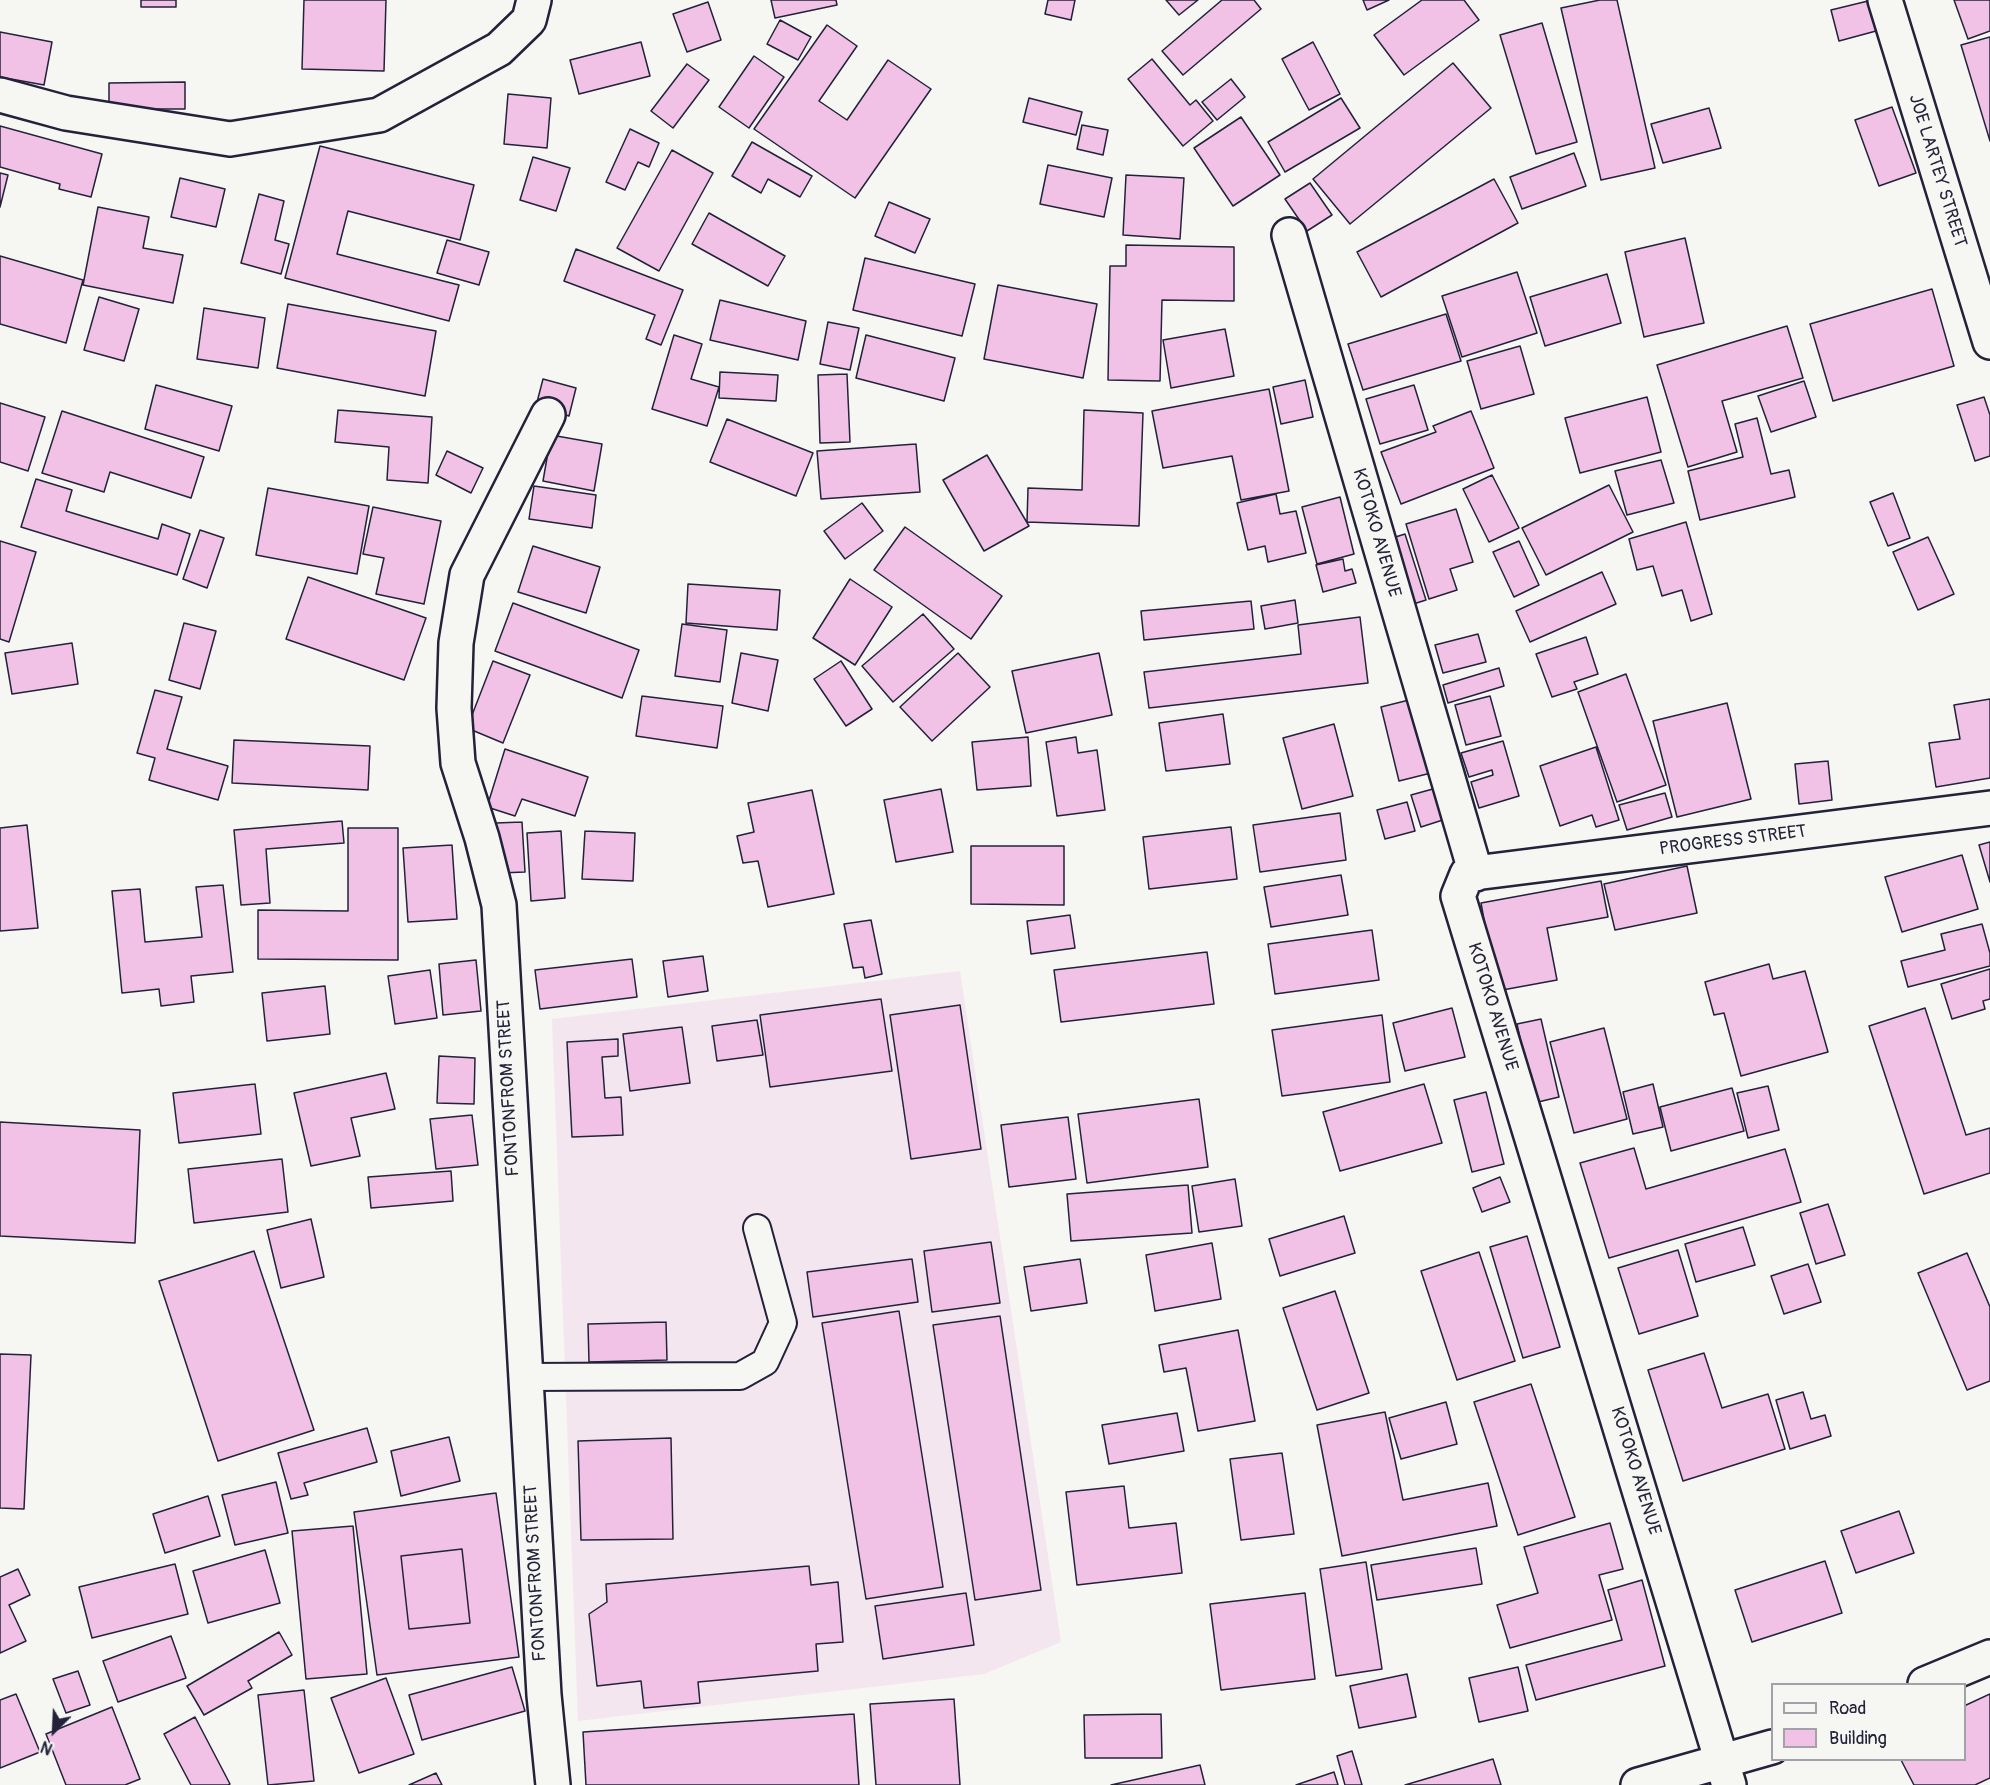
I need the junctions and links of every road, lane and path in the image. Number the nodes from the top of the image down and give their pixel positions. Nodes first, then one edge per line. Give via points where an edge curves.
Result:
1 (534, 0) edge
2 (1885, 0) edge
3 (0, 94) edge
4 (1289, 235) dead end
5 (1990, 342) edge
6 (548, 415) dead end
7 (1990, 808) edge
8 (1476, 874) junction
9 (757, 1228) dead end
10 (525, 1377) junction
11 (1990, 1658) edge
12 (1928, 1683) edge
13 (1771, 1748) edge
14 (1726, 1773) edge
15 (553, 1785) edge
16 (1638, 1785) edge

1 - 3 street via 529,20 499,49 379,115 230,139 66,113
2 - 5 street, JOE LARTEY STREET
4 - 8 street, KOTOKO AVENUE
6 - 10 street, FONTONFROM STREET via 467,575 456,643 454,708 458,763 500,906
7 - 8 street, PROGRESS STREET
8 - 14 street, KOTOKO AVENUE via 1467,874 1458,896
9 - 10 lane via 783,1323 765,1362 740,1376
10 - 15 street, FONTONFROM STREET
11 - 12 street
13 - 14 street
14 - 16 street

